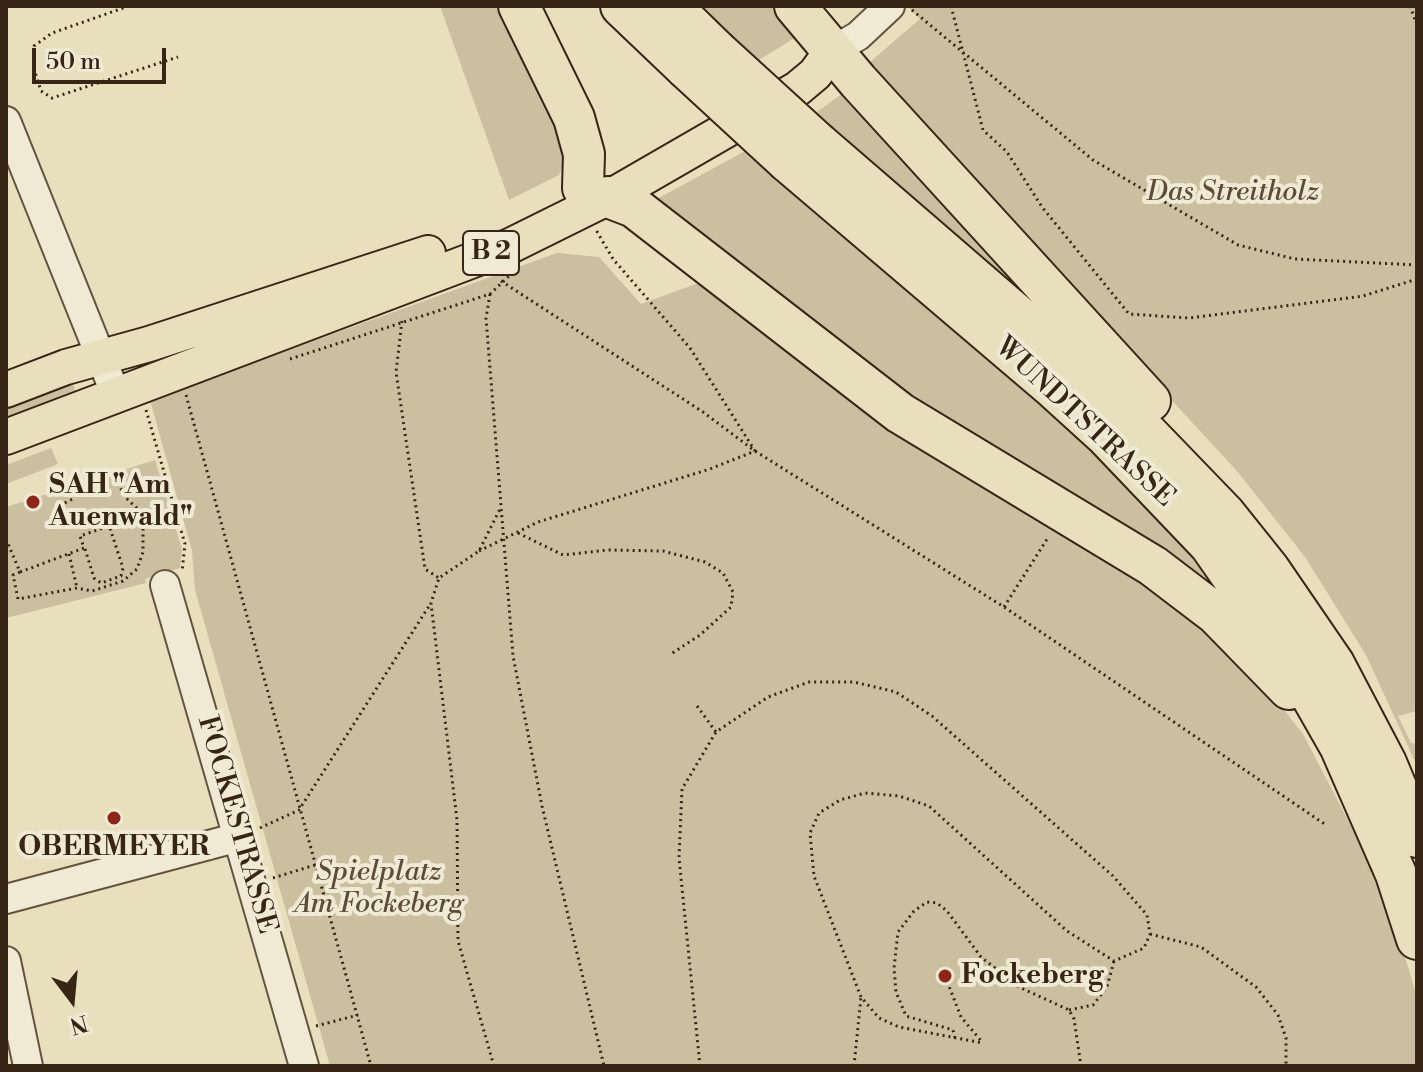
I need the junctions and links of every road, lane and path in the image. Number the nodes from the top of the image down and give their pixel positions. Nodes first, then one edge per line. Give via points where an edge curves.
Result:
1 (129, 6) edge
2 (519, 6) edge
3 (621, 6) edge
4 (671, 6) edge
5 (795, 6) edge
6 (890, 6) edge
7 (907, 6) edge
8 (951, 6) edge
9 (1410, 6) edge
10 (1417, 25) edge
11 (832, 51) junction
12 (178, 57) dead end
13 (966, 57) junction
14 (701, 59) junction
15 (6, 121) edge
16 (803, 153) junction
17 (595, 204) junction
18 (1417, 265) edge
19 (1417, 279) edge
20 (501, 281) dead end
21 (490, 294) dead end
22 (402, 321) dead end
23 (103, 357) junction
24 (6, 390) edge
25 (186, 394) dead end
26 (130, 399) junction
27 (6, 437) edge
28 (755, 451) junction
29 (118, 483) dead end
30 (75, 498) dead end
31 (503, 503) junction
32 (54, 508) dead end
33 (143, 514) junction
34 (1064, 514) junction
35 (1225, 514) junction
36 (109, 525) junction
37 (517, 532) junction
38 (6, 539) edge
39 (502, 539) junction
40 (84, 548) junction
41 (479, 551) junction
42 (69, 554) junction
43 (20, 572) junction
44 (439, 578) junction
45 (165, 585) joint
46 (77, 588) junction
47 (431, 603) junction
48 (1004, 607) junction
49 (671, 654) dead end
50 (697, 706) dead end
51 (716, 732) junction
52 (1340, 746) junction
53 (299, 810) junction
54 (1326, 825) dead end
55 (239, 837) junction
56 (1417, 837) edge
57 (315, 865) junction
58 (291, 872) dead end
59 (6, 899) edge
60 (1150, 934) junction
61 (1417, 939) edge
62 (6, 961) edge
63 (1114, 961) junction
64 (945, 976) dead end
65 (861, 997) junction
66 (1069, 1010) junction
67 (358, 1015) junction
68 (295, 1032) junction
69 (955, 1038) junction
70 (28, 1066) edge
71 (304, 1066) edge
72 (371, 1066) edge
73 (494, 1066) edge
74 (604, 1066) edge
75 (700, 1066) edge
76 (854, 1066) edge
77 (1081, 1066) edge
78 (1286, 1066) edge

1 - 12 path via 52,33 34,46 41,91 52,98
2 - 17 highway via 574,118
3 - 14 highway, WUNDTSTRASSE
4 - 14 highway, WUNDTSTRASSE
5 - 11 highway
6 - 11 street via 858,36
7 - 13 path
8 - 13 path
9 - 10 path
11 - 17 main road, B 2 via 797,89
11 - 35 highway via 1162,415
13 - 18 path via 1093,160 1238,245 1295,259
13 - 19 path via 983,130 1007,152 1042,207 1129,314 1189,318 1363,296
14 - 16 highway, WUNDTSTRASSE, bridge
15 - 23 street
16 - 35 highway, WUNDTSTRASSE via 1113,398
16 - 52 highway, WUNDTSTRASSE via 1155,486 1210,545 1268,625
17 - 23 main road, B 2 via 548,205 411,259
17 - 26 main road, B 2 via 510,246
17 - 28 path via 613,259 690,348
17 - 34 highway via 634,207 900,413
20 - 28 path
21 - 31 path via 486,318
22 - 44 path via 396,372 425,569
23 - 24 main road, B 2
23 - 26 street
25 - 53 path
26 - 27 main road, B 2
26 - 45 path via 185,544 181,574
28 - 37 path
28 - 48 path
29 - 33 path
30 - 32 path
31 - 39 path
31 - 41 path
33 - 36 path
33 - 46 path via 143,552 137,569 111,587
34 - 48 path
34 - 52 highway via 1153,566 1216,614
35 - 56 highway, WUNDTSTRASSE via 1334,664 1386,763
36 - 40 path via 80,536
36 - 40 path via 121,576 101,583 94,578
37 - 39 path
37 - 49 path via 563,555 663,551 705,562 723,573 733,592 731,607
38 - 43 path
39 - 41 path
39 - 74 path via 513,656 542,806
40 - 42 path
41 - 44 path
42 - 43 path
42 - 46 path
43 - 46 path via 13,575 18,599
44 - 47 path
45 - 55 street, FOCKESTRASSE
47 - 53 path
47 - 73 path via 457,820 458,941
48 - 54 path
50 - 51 path
51 - 60 path via 768,697 809,682 854,682 896,692 932,716 1113,876 1147,915
51 - 75 path via 682,789 679,858
52 - 61 highway, WUNDTSTRASSE via 1396,874
53 - 55 path
53 - 57 path
55 - 59 street
55 - 68 street, FOCKESTRASSE
57 - 58 path
57 - 67 path
60 - 63 path via 1144,948
60 - 78 path via 1201,947 1256,987 1282,1027
62 - 70 street
63 - 65 path via 1067,931 929,806 865,793 819,813 810,833 814,876
63 - 66 path via 1107,987 1093,1005
64 - 69 path via 961,1017 983,1043
65 - 69 path via 879,1018 899,1027
65 - 76 path
66 - 69 path via 1019,987 981,957 947,911 927,902 898,932 896,992 906,1016 953,1030
66 - 77 path
67 - 68 path
67 - 72 path
68 - 71 street, FOCKESTRASSE

